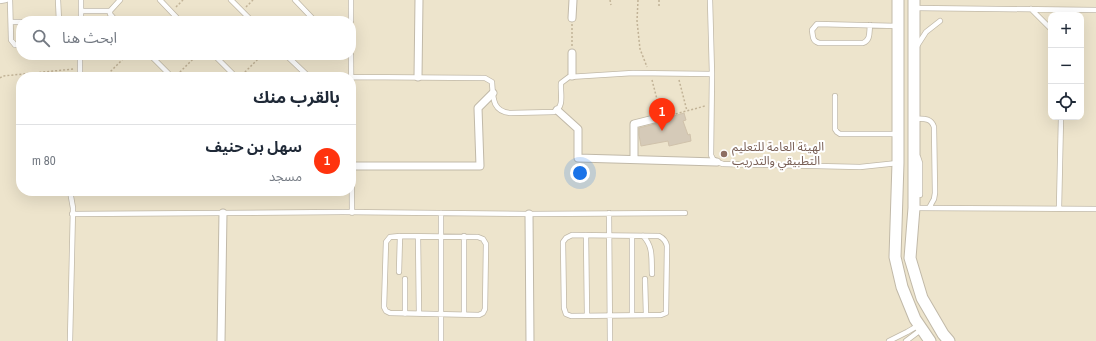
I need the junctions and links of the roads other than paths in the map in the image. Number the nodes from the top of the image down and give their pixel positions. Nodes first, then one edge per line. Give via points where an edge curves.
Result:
1 (6, 0) edge
2 (10, 0) edge
3 (58, 0) edge
4 (81, 0) edge
5 (120, 0) edge
6 (160, 0) edge
7 (231, 0) edge
8 (295, 0) edge
9 (351, 0) edge
10 (419, 0) edge
11 (573, 0) edge
12 (710, 0) edge
13 (898, 0) edge
14 (0, 1) edge
15 (913, 4) edge
16 (1030, 9) junction
17 (1063, 9) joint
18 (1096, 10) edge
19 (81, 11) junction
20 (110, 11) junction
21 (59, 16) edge
22 (81, 16) edge
23 (112, 16) edge
24 (175, 16) edge
25 (247, 16) edge
26 (310, 16) edge
27 (351, 16) edge
28 (572, 18) road end
29 (940, 21) dead end
30 (11, 22) junction
31 (16, 22) edge
32 (870, 25) junction
33 (898, 26) junction
34 (1048, 26) edge
35 (16, 45) edge
36 (572, 53) road end
37 (914, 56) junction
38 (80, 60) edge
39 (155, 60) edge
40 (219, 60) edge
41 (291, 60) edge
42 (351, 60) edge
43 (80, 72) edge
44 (168, 72) edge
45 (231, 72) edge
46 (303, 72) edge
47 (352, 72) edge
48 (712, 74) junction
49 (572, 76) junction
50 (356, 77) edge
51 (418, 77) junction
52 (493, 93) junction
53 (834, 96) dead end
54 (557, 110) junction
55 (662, 117) road end
56 (914, 119) junction
57 (1061, 120) edge
58 (897, 134) junction
59 (914, 150) junction
60 (634, 159) junction
61 (716, 162) junction
62 (898, 163) junction
63 (356, 166) edge
64 (71, 196) edge
65 (352, 196) edge
66 (920, 196) dead end
67 (914, 208) junction
68 (929, 208) junction
69 (1059, 208) junction
70 (1096, 209) edge
71 (223, 213) junction
72 (352, 213) junction
73 (441, 213) junction
74 (609, 213) junction
75 (685, 213) dead end
76 (72, 214) junction
77 (529, 214) junction
78 (586, 235) junction
79 (610, 235) junction
80 (400, 236) junction
81 (418, 236) junction
82 (441, 236) junction
83 (464, 236) junction
84 (632, 236) junction
85 (643, 236) junction
86 (399, 272) dead end
87 (652, 274) dead end
88 (645, 278) dead end
89 (405, 279) dead end
90 (405, 314) junction
91 (419, 314) junction
92 (441, 314) junction
93 (464, 315) junction
94 (610, 315) junction
95 (632, 315) junction
96 (646, 315) junction
97 (587, 316) junction
98 (920, 327) junction
99 (70, 341) edge
100 (221, 341) edge
101 (441, 341) edge
102 (530, 341) edge
103 (610, 341) edge
104 (889, 341) edge
105 (906, 341) edge
106 (930, 341) edge
107 (949, 341) edge

1 - 14 lane
2 - 30 lane
3 - 21 lane
4 - 19 lane
5 - 20 lane
6 - 24 lane
7 - 25 lane
8 - 26 lane
9 - 27 lane
10 - 51 street
11 - 28 street
12 - 48 lane
13 - 33 street
15 - 16 lane
15 - 37 street
16 - 17 lane
16 - 34 lane
17 - 18 lane
19 - 20 lane
19 - 22 lane
20 - 23 lane
29 - 37 lane via 926,32
30 - 31 lane
30 - 35 lane via 12,42
32 - 32 lane via 817,24 812,30 813,39 819,43 863,43 868,41
32 - 33 lane
33 - 58 street
36 - 49 street
37 - 56 street
38 - 43 lane
39 - 44 lane
40 - 45 lane
41 - 46 lane
42 - 47 lane
48 - 49 lane
48 - 61 lane via 711,155
49 - 54 lane via 561,83 561,104
50 - 51 lane
51 - 52 lane via 484,78 492,82
52 - 54 lane via 494,103 506,113
52 - 63 street via 478,108 480,166
53 - 58 lane via 835,129 840,134
54 - 60 street via 578,129 578,158
55 - 60 street via 634,124
56 - 59 street
56 - 68 lane via 928,119 934,126 934,199
57 - 69 lane
58 - 62 street
59 - 66 lane via 920,163
59 - 67 street
60 - 61 street
61 - 62 lane via 860,167
62 - 98 street via 896,257 902,287
64 - 76 lane
65 - 72 lane
67 - 68 lane
67 - 107 street via 910,258 922,298 942,334
68 - 69 lane
69 - 70 lane
71 - 72 lane
71 - 76 lane
71 - 100 street
72 - 73 lane
73 - 77 lane
73 - 82 lane
74 - 75 lane
74 - 77 lane
74 - 79 lane
76 - 99 lane
77 - 102 street
78 - 79 lane
78 - 97 lane
78 - 97 lane via 570,235 564,242 564,311 568,315
79 - 84 lane
79 - 94 lane
80 - 81 lane
80 - 86 lane
80 - 90 lane via 390,237 386,242 384,307 388,313
81 - 82 lane
81 - 91 lane
82 - 83 lane
82 - 92 lane
83 - 93 lane
83 - 93 lane via 481,237 486,244 484,312 482,315
84 - 85 lane
84 - 95 lane
85 - 87 lane via 651,248
85 - 96 lane via 659,236 665,240 667,246 666,311 661,315
88 - 96 lane
89 - 90 lane
90 - 91 lane
91 - 92 lane
92 - 93 lane
92 - 101 lane
94 - 95 lane
94 - 97 lane
94 - 103 lane
95 - 96 lane
98 - 104 lane
98 - 105 lane
98 - 106 street

